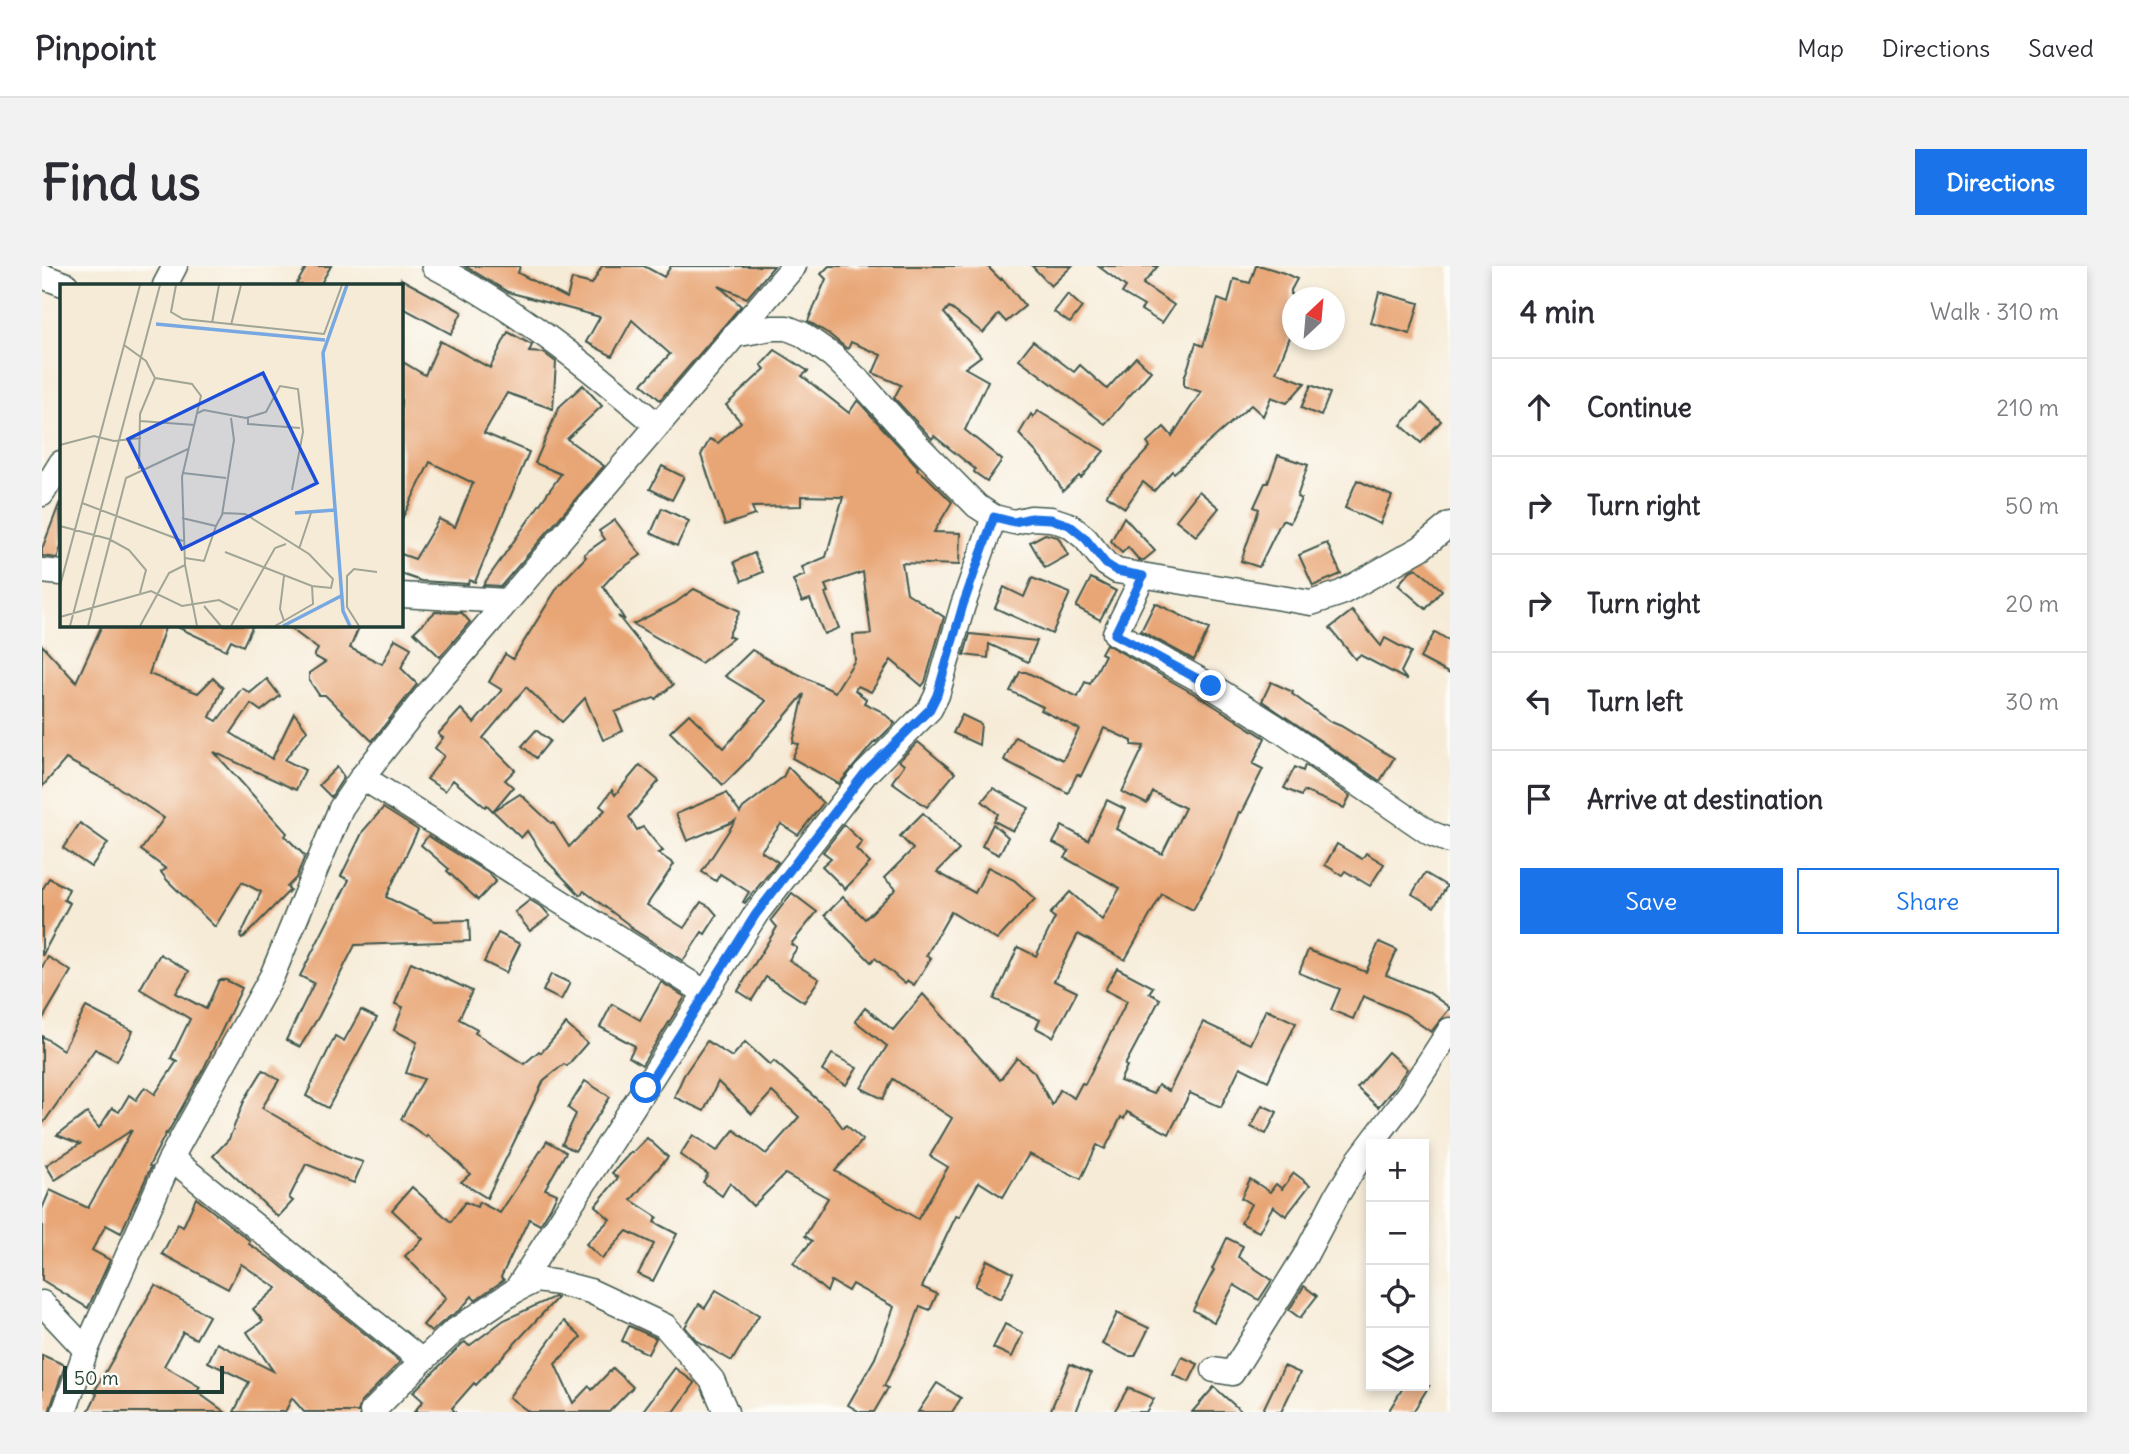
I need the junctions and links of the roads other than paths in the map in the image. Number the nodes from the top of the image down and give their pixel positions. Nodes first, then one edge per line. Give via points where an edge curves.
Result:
1 (175, 266) edge
2 (433, 266) edge
3 (794, 266) edge
4 (42, 276) edge
5 (63, 284) edge
6 (166, 284) edge
7 (734, 335) junction
8 (657, 425) junction
9 (60, 465) edge
10 (42, 494) edge
11 (994, 517) junction
12 (1450, 524) edge
13 (42, 571) edge
14 (60, 573) edge
15 (1143, 576) junction
16 (402, 595) edge
17 (507, 601) junction
18 (362, 777) junction
19 (1450, 841) edge
20 (706, 993) junction
21 (1450, 1030) edge
22 (171, 1158) junction
23 (516, 1290) junction
24 (42, 1303) edge
25 (86, 1350) junction
26 (422, 1361) junction
27 (1214, 1370) dead end
28 (64, 1412) edge
29 (372, 1412) edge
30 (726, 1412) edge

1 - 6 street
2 - 8 street via 518,316
3 - 7 street
4 - 5 street
7 - 8 street
7 - 11 street via 772,328 802,334 833,356 977,506
8 - 17 street
9 - 10 street
11 - 15 street via 1014,522 1051,519 1069,525 1106,564
11 - 20 street via 930,709 864,774 756,914
12 - 15 street via 1422,548 1341,593 1311,603
13 - 14 street
15 - 19 street via 1115,634 1273,725 1430,833
16 - 17 street
17 - 18 street
18 - 20 street
18 - 22 street via 341,808 271,976
20 - 23 street
21 - 27 street via 1358,1161 1232,1373
22 - 25 street
22 - 26 street
23 - 26 street via 453,1332
23 - 30 street via 536,1280 559,1283 590,1291 665,1326 712,1380
24 - 25 street
25 - 28 street
26 - 29 street

